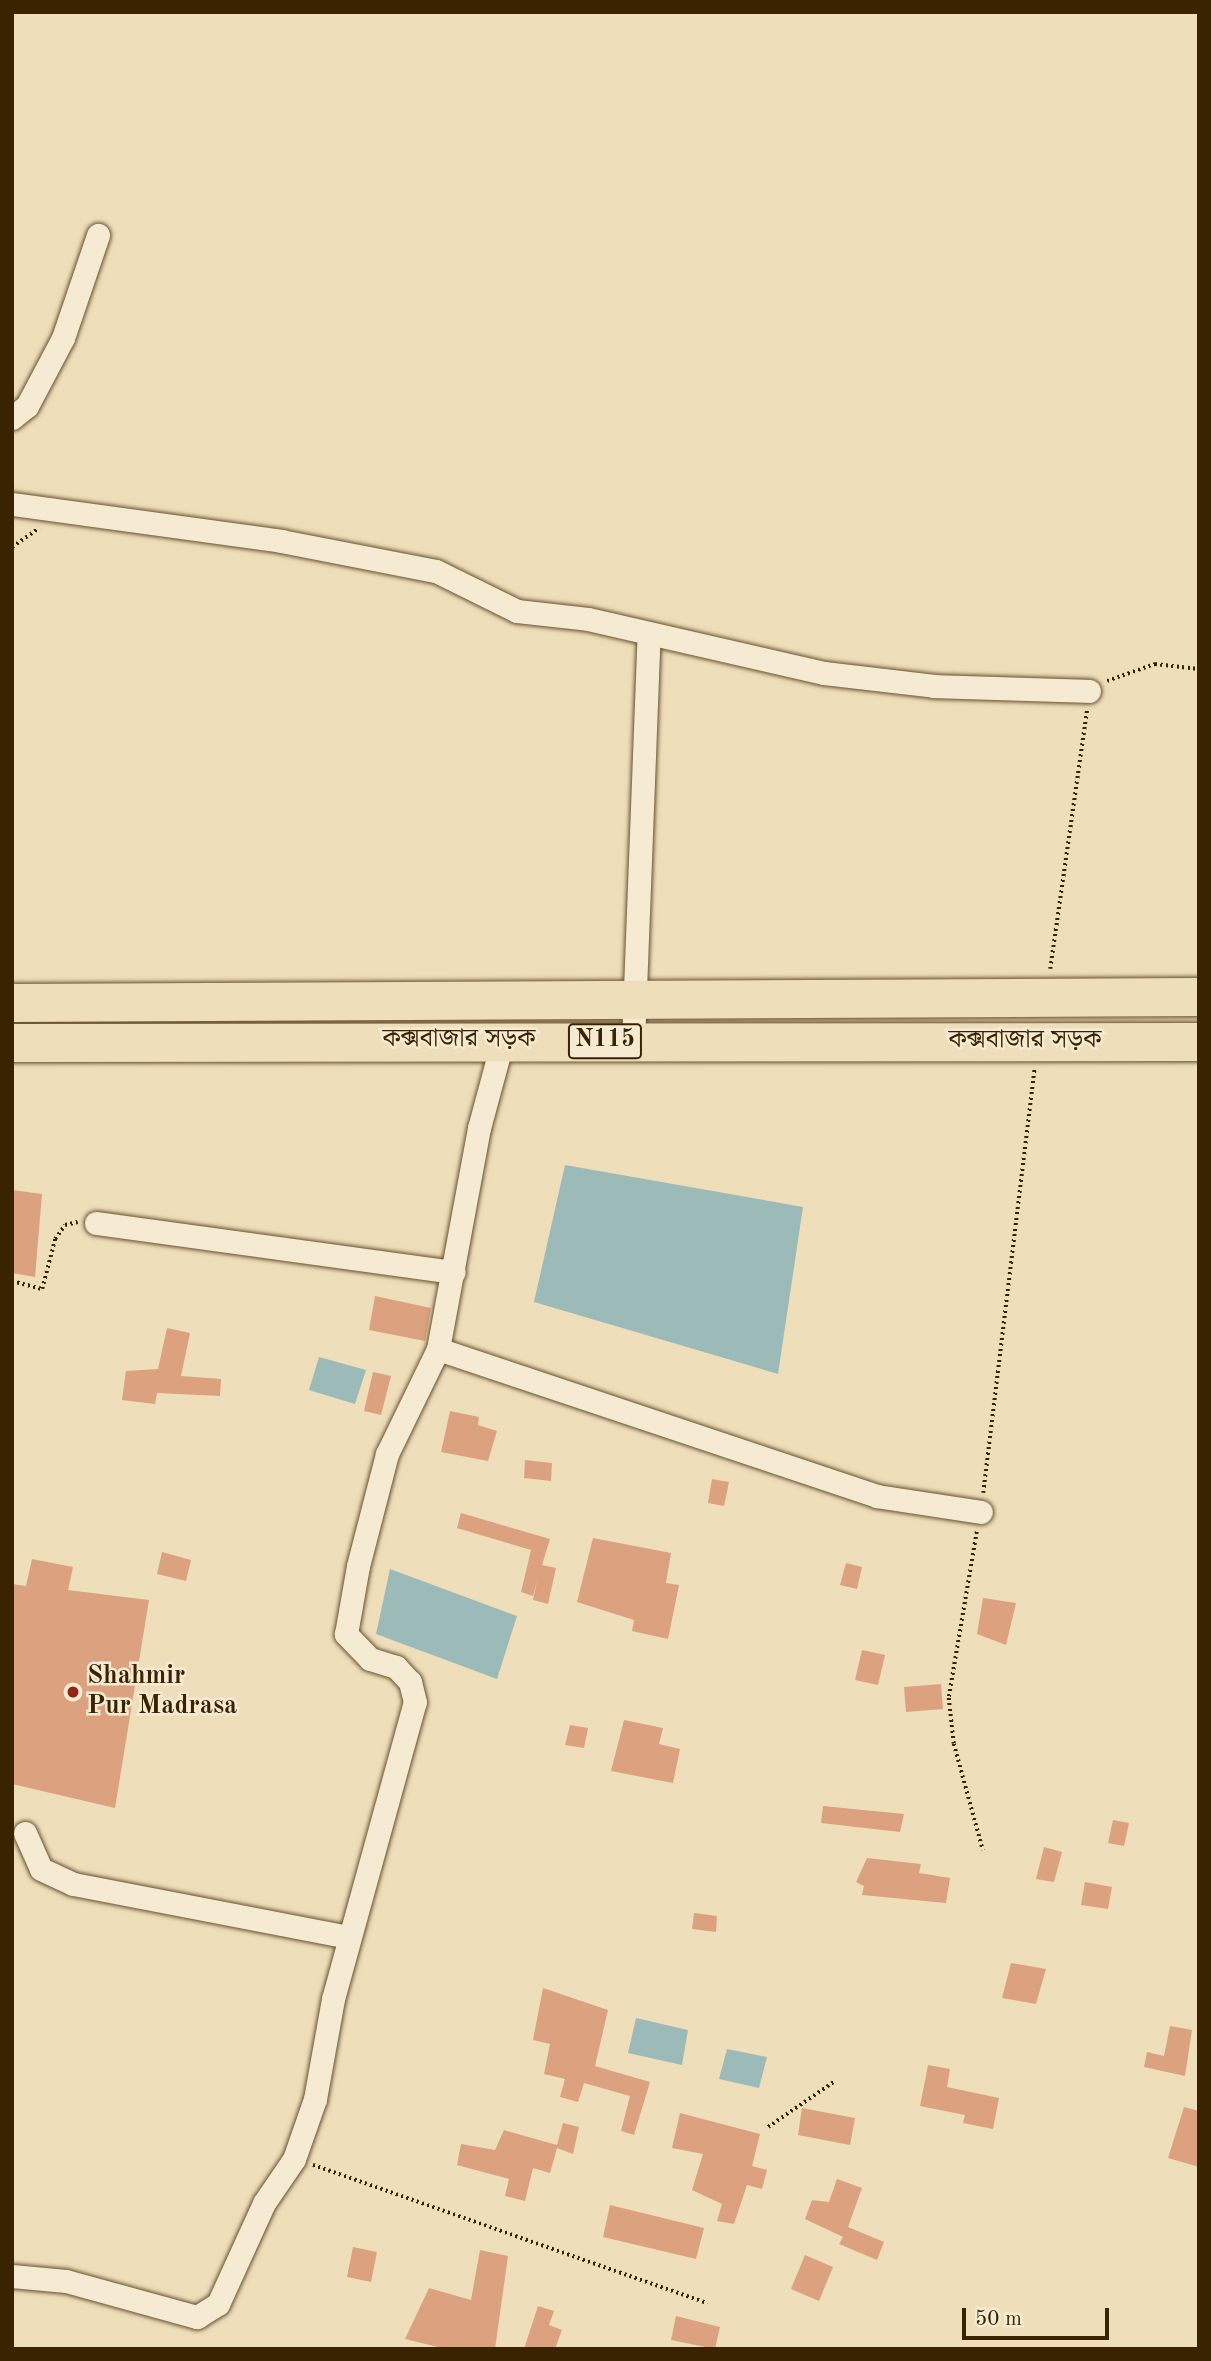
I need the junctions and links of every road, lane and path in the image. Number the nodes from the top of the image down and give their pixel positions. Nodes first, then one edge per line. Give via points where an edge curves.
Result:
1 (98, 235) dead end
2 (12, 418) edge
3 (12, 503) edge
4 (649, 634) junction
5 (1199, 669) edge
6 (1089, 691) junction
7 (633, 997) junction
8 (1045, 997) junction
9 (1199, 997) edge
10 (12, 1003) edge
11 (503, 1039) junction
12 (1037, 1040) junction
13 (633, 1042) junction
14 (1199, 1042) edge
15 (12, 1043) edge
16 (96, 1223) joint
17 (454, 1272) junction
18 (12, 1281) edge
19 (438, 1349) junction
20 (981, 1511) junction
21 (26, 1833) dead end
22 (983, 1850) dead end
23 (349, 1937) junction
24 (835, 2081) dead end
25 (768, 2127) dead end
26 (294, 2159) junction
27 (12, 2276) edge
28 (708, 2303) dead end

1 - 2 street via 63,338 27,406
3 - 4 street via 281,541 436,571 517,611
4 - 6 street via 824,673 934,686
4 - 7 street
5 - 6 path via 1155,664
6 - 8 path
7 - 8 highway, কক্সবাজার সড়ক / N115
7 - 10 highway, কক্সবাজার সড়ক / N115
7 - 13 street
8 - 9 highway, কক্সবাজার সড়ক / N115
11 - 13 highway, কক্সবাজার সড়ক / N115
11 - 15 highway, কক্সবাজার সড়ক / N115
11 - 17 street via 479,1128
12 - 13 highway, কক্সবাজার সড়ক / N115
12 - 14 highway, কক্সবাজার সড়ক / N115
12 - 20 path
16 - 17 street
16 - 18 path via 65,1225 42,1289
17 - 19 street
19 - 20 street via 877,1496
19 - 23 street via 387,1454 346,1634 370,1659 396,1667 410,1682 415,1702 375,1862
20 - 22 path via 949,1698 954,1744
21 - 23 street via 41,1869 74,1884
23 - 26 street via 315,2099
24 - 25 path
26 - 27 street via 264,2203 218,2304 197,2317 66,2281
26 - 28 path

